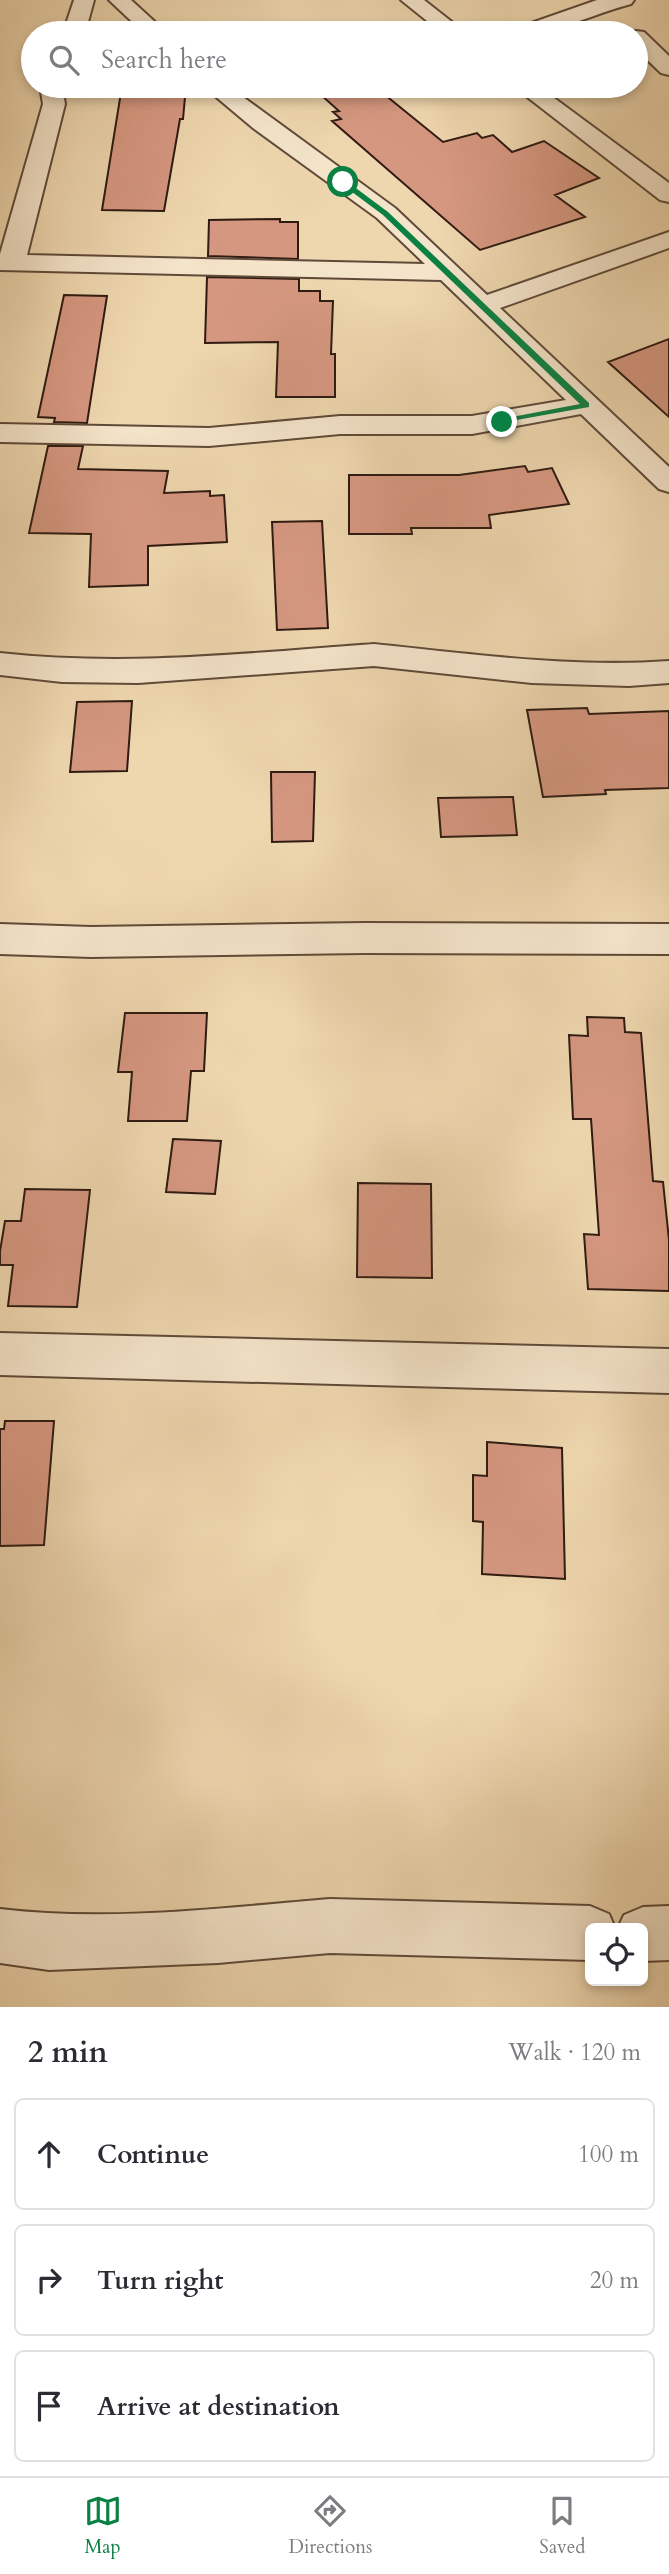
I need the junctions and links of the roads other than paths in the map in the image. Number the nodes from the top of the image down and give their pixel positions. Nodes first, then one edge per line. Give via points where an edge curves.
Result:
1 (84, 0) edge
2 (120, 0) edge
3 (411, 0) edge
4 (624, 0) edge
5 (602, 5) junction
6 (78, 21) edge
7 (143, 21) edge
8 (439, 21) edge
9 (558, 21) edge
10 (619, 21) edge
11 (648, 48) edge
12 (669, 68) edge
13 (53, 98) edge
14 (229, 98) edge
15 (540, 98) edge
16 (669, 195) edge
17 (669, 240) edge
18 (6, 262) edge
19 (445, 272) junction
20 (483, 305) junction
21 (586, 405) junction
22 (0, 433) edge
23 (669, 483) edge
24 (0, 664) edge
25 (669, 672) edge
26 (0, 939) edge
27 (669, 939) edge
28 (0, 1354) edge
29 (669, 1371) edge
30 (585, 1933) edge
31 (669, 1933) edge
32 (648, 1934) edge
33 (0, 1936) edge

1 - 6 street
2 - 7 street
3 - 8 street
4 - 5 street
5 - 9 street
5 - 10 street
11 - 12 street
13 - 18 street
14 - 19 street via 386,213
15 - 16 street
17 - 20 street
18 - 19 street
19 - 20 street
20 - 21 street
21 - 22 street via 472,425 351,425 209,437
21 - 23 street
24 - 25 street via 62,671 138,671 374,655 532,671
26 - 27 street
28 - 29 street
30 - 33 street via 330,1926 218,1936 50,1942
31 - 32 street

